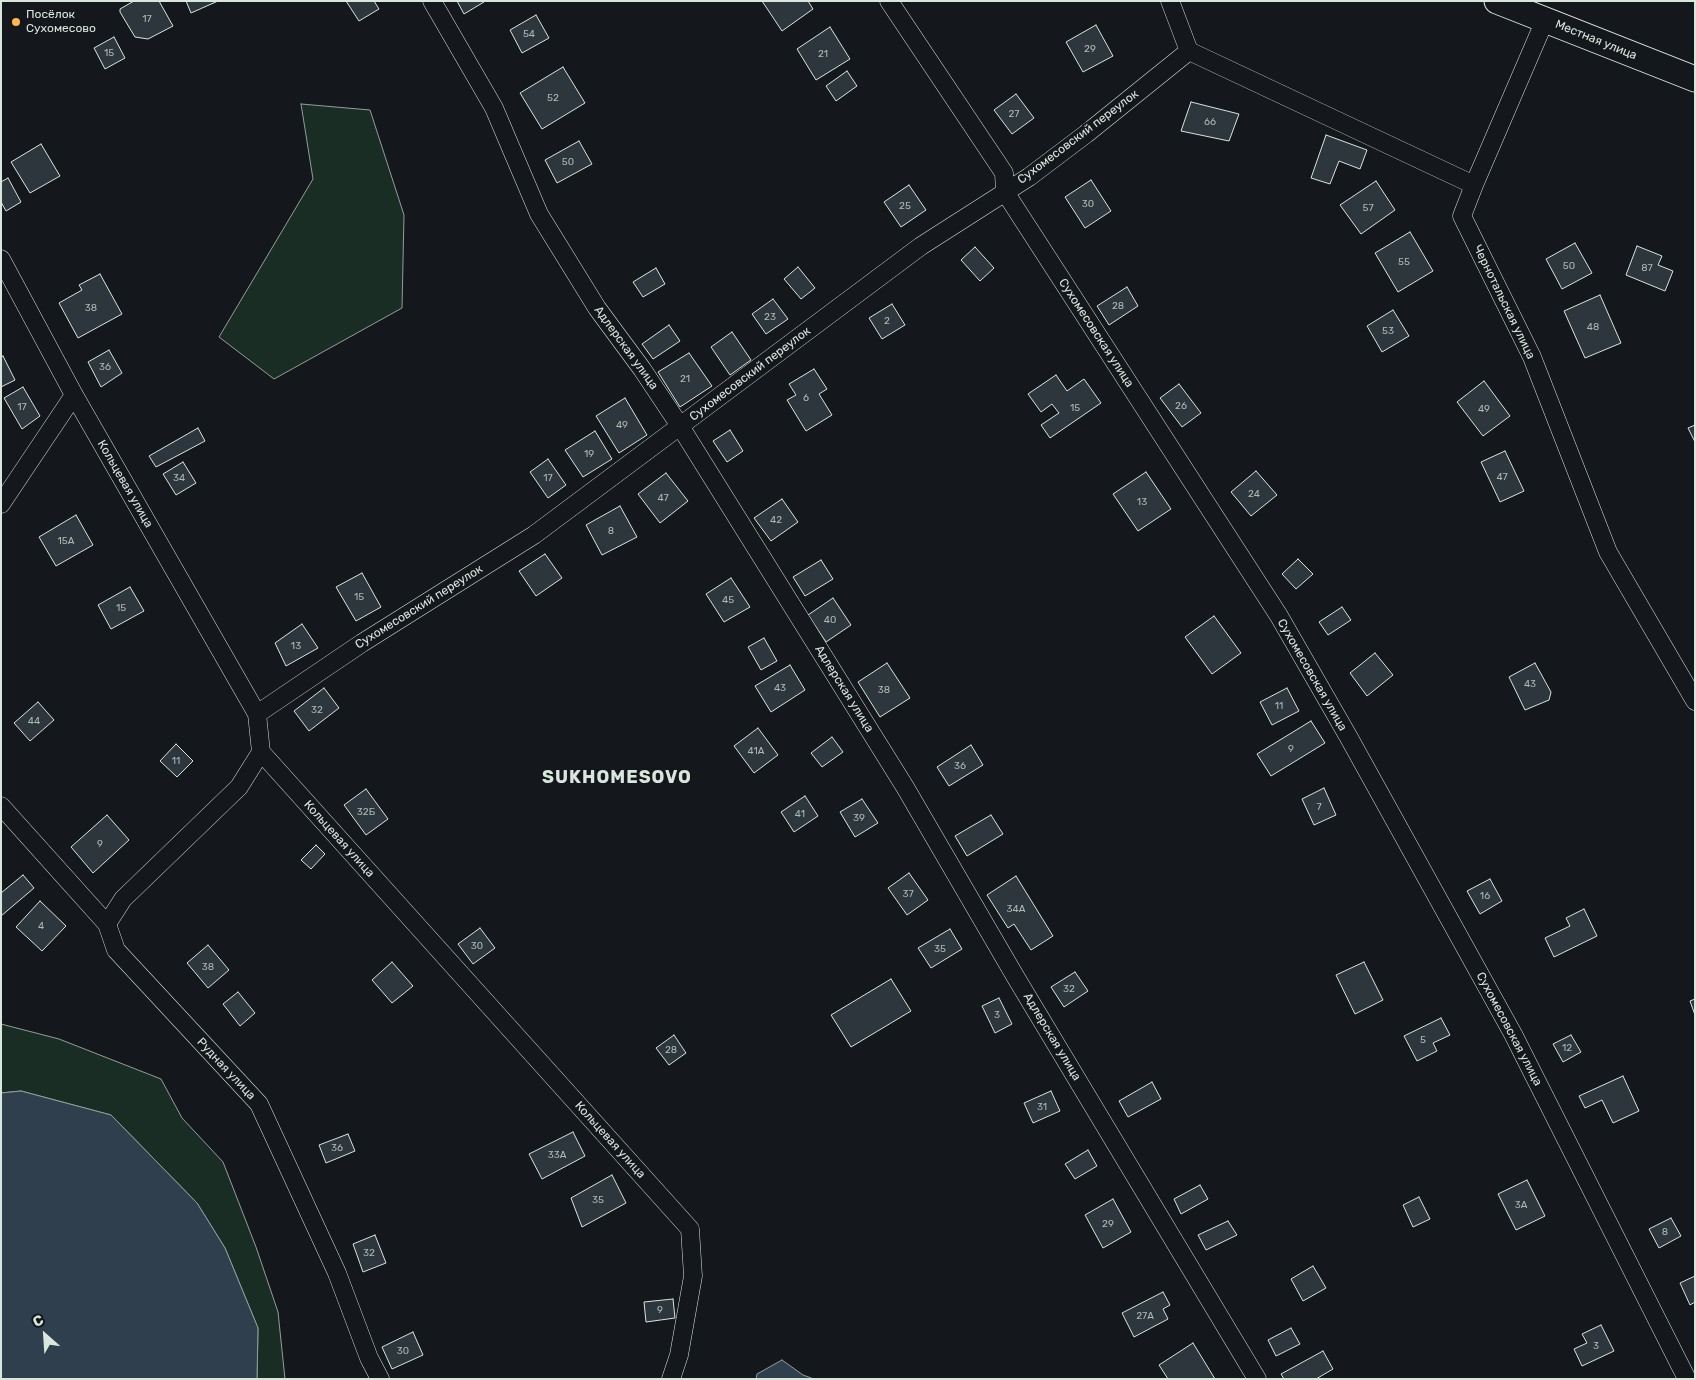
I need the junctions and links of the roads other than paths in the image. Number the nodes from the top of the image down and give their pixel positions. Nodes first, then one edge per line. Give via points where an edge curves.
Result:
1 (432, 1) edge
2 (889, 1) edge
3 (1170, 1) edge
4 (1497, 1) edge
5 (1545, 20) junction
6 (1189, 51) junction
7 (1695, 79) edge
8 (1474, 186) junction
9 (1005, 192) junction
10 (1, 259) edge
11 (74, 395) junction
12 (680, 426) junction
13 (1, 504) edge
14 (1695, 701) edge
15 (257, 714) junction
16 (261, 752) junction
17 (1, 806) edge
18 (107, 924) junction
19 (380, 1379) edge
20 (671, 1379) edge
21 (1257, 1379) edge
22 (1687, 1379) edge

1 - 12 street, Адлерская улица via 494,108 539,214 596,308
2 - 9 street, Сухомесовская улица via 1004,173
3 - 6 street
4 - 5 main road, Местная улица
5 - 7 main road, Местная улица
5 - 8 street, Чернотальская улица
6 - 8 street
6 - 9 street, Сухомесовский переулок via 1086,134
8 - 14 street, Чернотальская улица via 1462,216 1532,358 1608,552
9 - 12 street, Сухомесовский переулок via 921,246
9 - 22 street, Сухомесовская улица via 1293,642 1513,1034
10 - 11 street, Кольцевая улица
11 - 13 street
11 - 15 street, Кольцевая улица
12 - 15 street, Сухомесовский переулок via 534,535 362,643
12 - 21 street, Адлерская улица via 905,787
15 - 16 street, Кольцевая улица
16 - 18 street via 239,787 123,899
16 - 20 street, Кольцевая улица via 690,1229 693,1276 679,1355
17 - 18 street, Рудная улица
18 - 19 street, Рудная улица via 116,950 259,1104 337,1273

